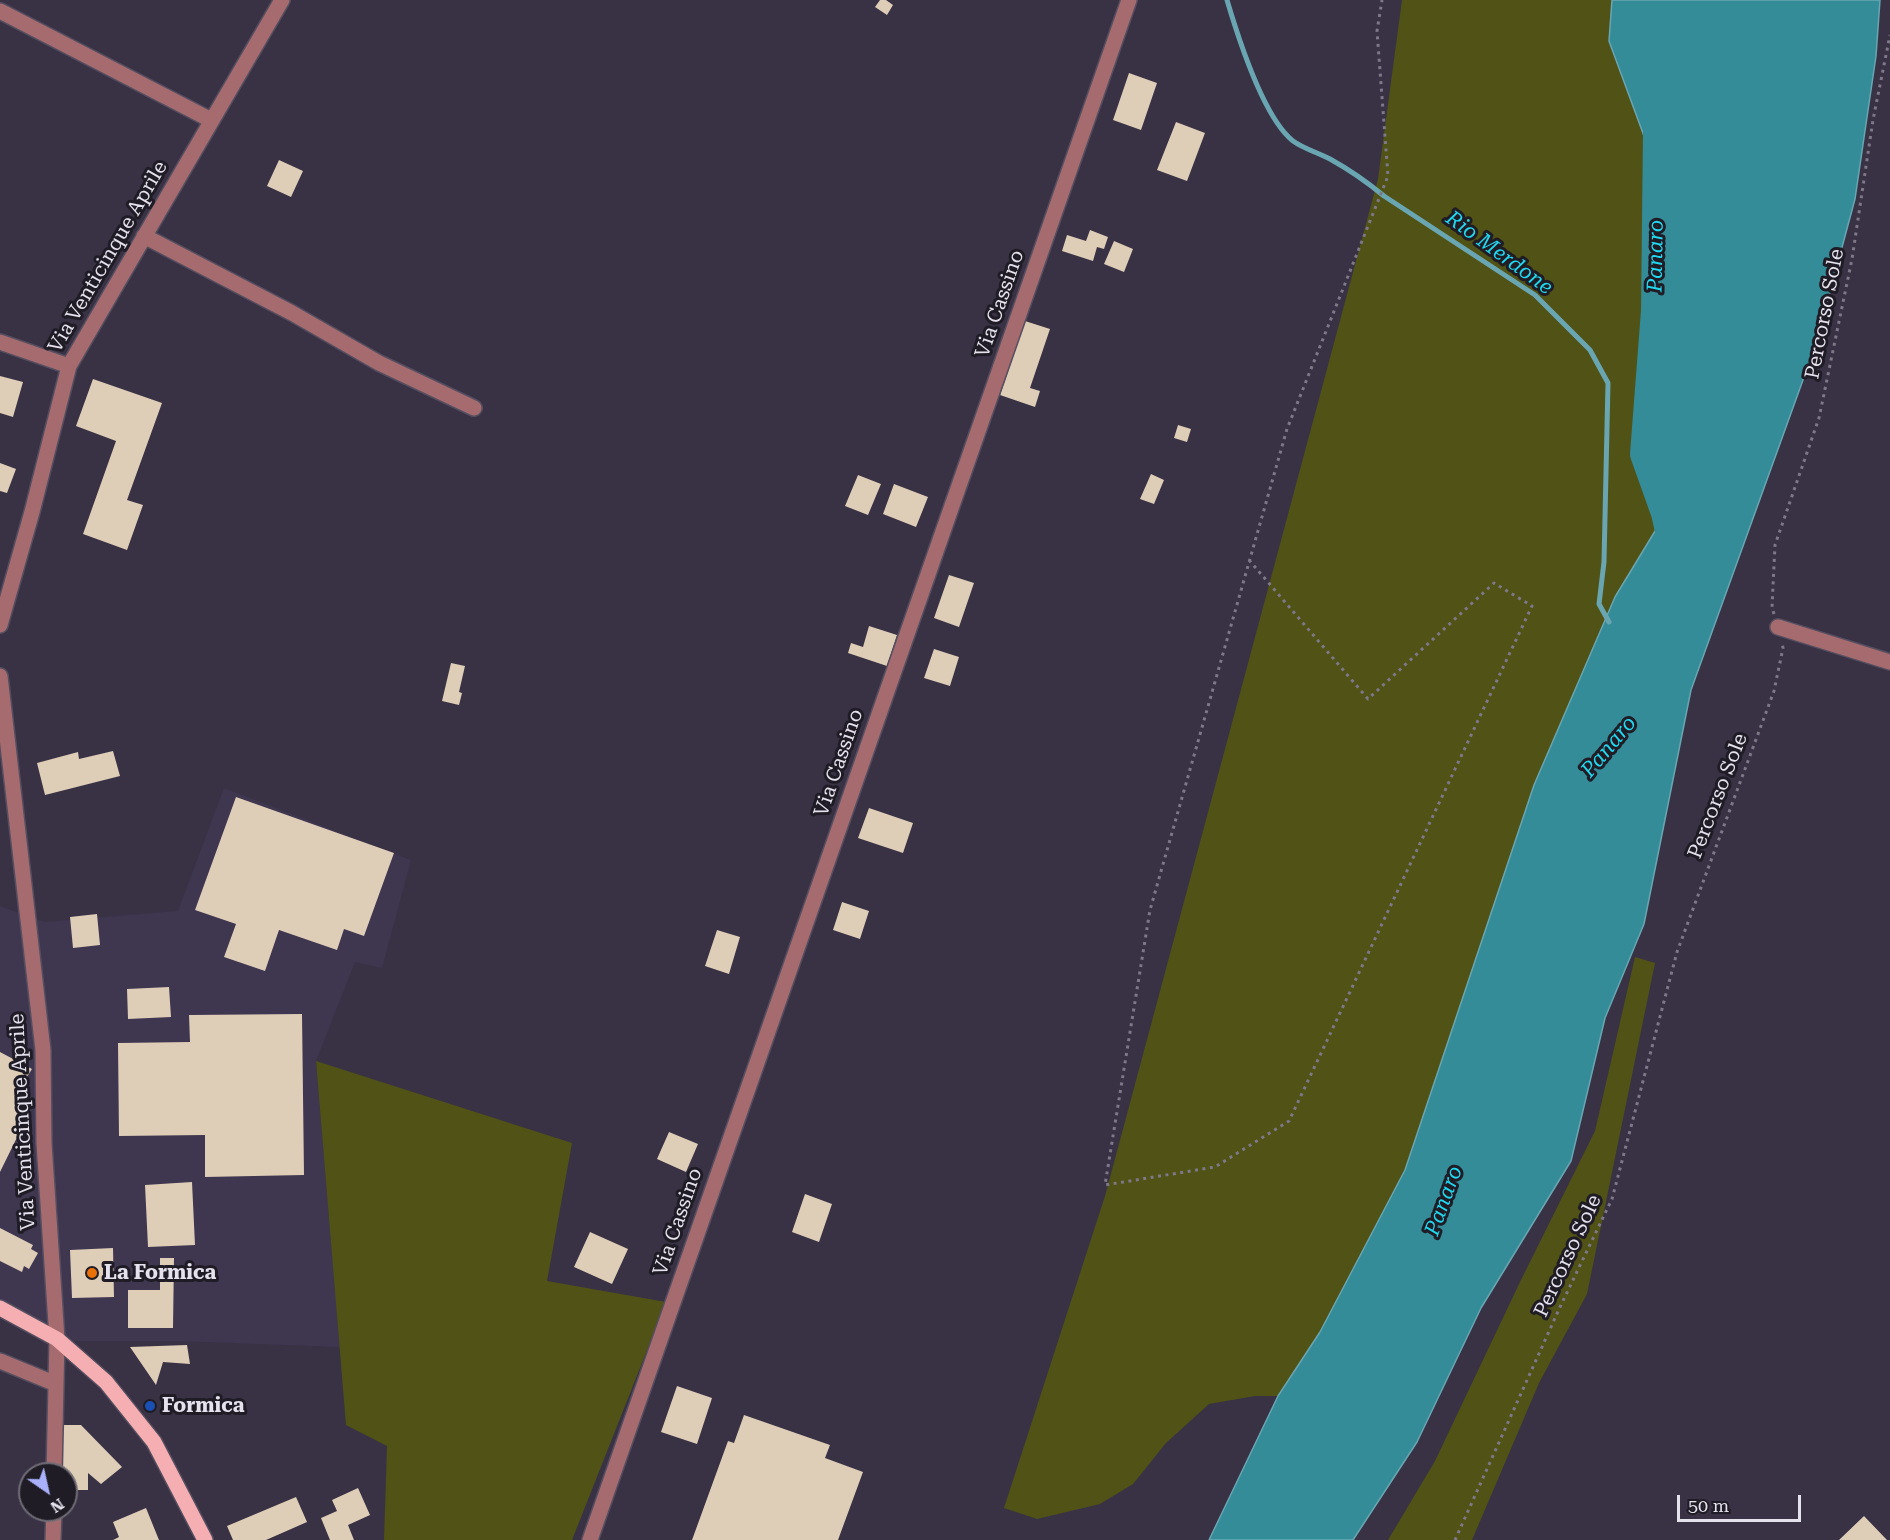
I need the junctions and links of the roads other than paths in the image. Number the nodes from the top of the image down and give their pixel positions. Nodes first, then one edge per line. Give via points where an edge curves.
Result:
1 (282, 0) edge
2 (1129, 0) edge
3 (0, 11) edge
4 (211, 120) junction
5 (144, 236) junction
6 (0, 342) edge
7 (69, 366) junction
8 (474, 408) dead end
9 (0, 625) edge
10 (1779, 627) road end
11 (1890, 662) edge
12 (0, 676) edge
13 (5, 758) edge
14 (0, 1308) edge
15 (57, 1340) junction
16 (0, 1361) edge
17 (56, 1384) junction
18 (54, 1462) edge
19 (54, 1522) edge
20 (53, 1540) edge
21 (205, 1540) edge
22 (590, 1540) edge

1 - 4 street, Via Venticinque Aprile
2 - 22 street, Via Cassino
3 - 4 street
4 - 5 street, Via Venticinque Aprile
5 - 7 street, Via Venticinque Aprile
5 - 8 street via 379,363
6 - 7 street
7 - 9 street, Via Venticinque Aprile
10 - 11 street
12 - 13 street, Via Venticinque Aprile
13 - 15 street, Via Venticinque Aprile via 43,1050 44,1143
14 - 15 main road
15 - 17 street, Via Venticinque Aprile
15 - 21 main road via 106,1382 154,1442
16 - 17 street
17 - 18 street, Via Venticinque Aprile
19 - 20 street

